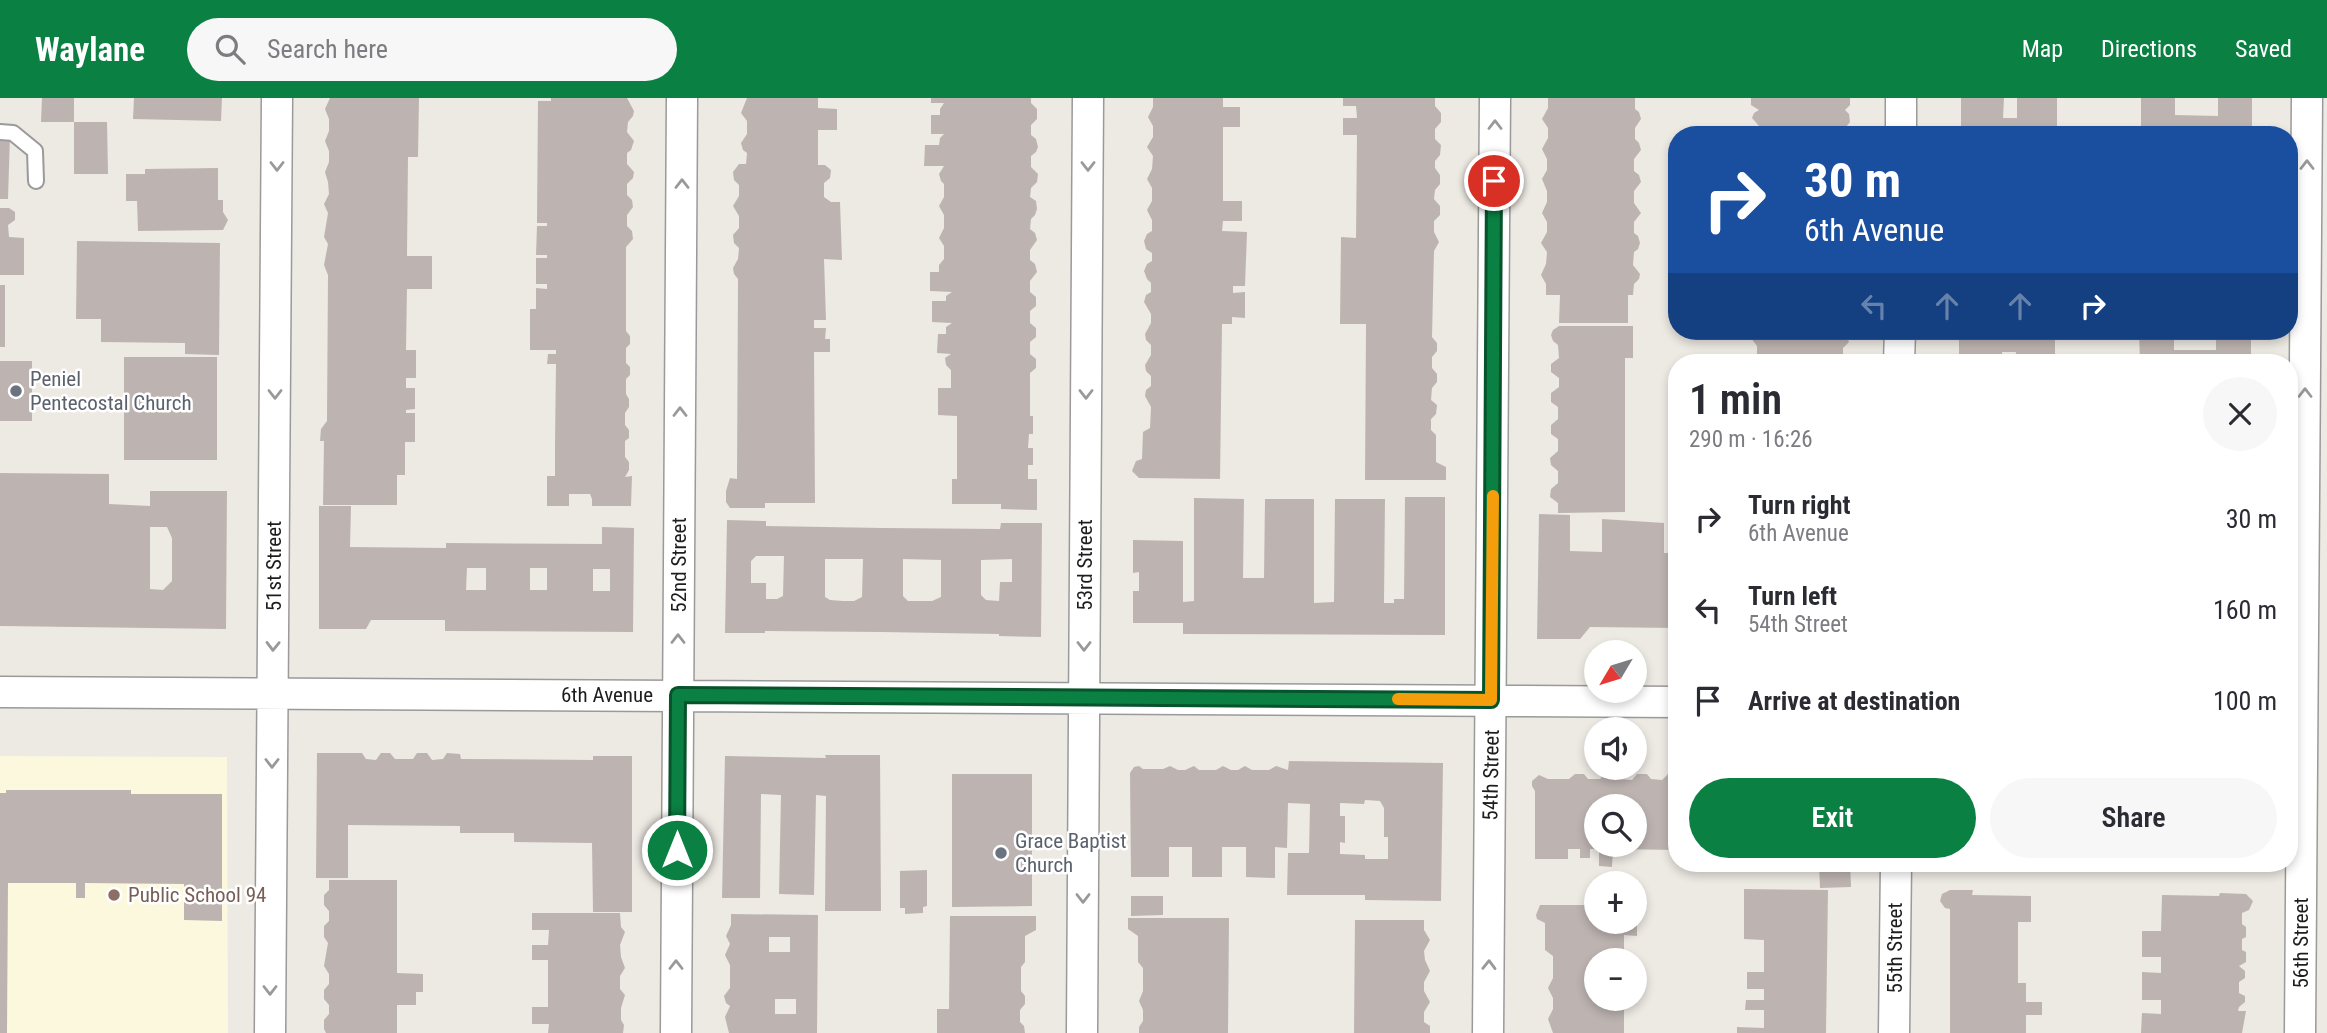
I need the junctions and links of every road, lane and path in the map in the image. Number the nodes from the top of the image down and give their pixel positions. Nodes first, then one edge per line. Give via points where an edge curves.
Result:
1 (277, 98) edge
2 (682, 98) edge
3 (1088, 98) edge
4 (1495, 98) edge
5 (1901, 98) edge
6 (2307, 98) edge
7 (1901, 126) edge
8 (0, 132) edge
9 (36, 181) dead end
10 (0, 692) edge
11 (272, 694) junction
12 (678, 695) junction
13 (1084, 698) junction
14 (1491, 700) junction
15 (1668, 702) edge
16 (2306, 706) edge
17 (1896, 872) edge
18 (270, 1033) edge
19 (676, 1033) edge
20 (1082, 1033) edge
21 (1488, 1033) edge
22 (1895, 1033) edge
23 (2300, 1033) edge

1 -> 11 street, 51st Street
12 -> 2 street, 52nd Street
3 -> 13 street, 53rd Street
14 -> 4 street, 54th Street
5 - 7 street
16 -> 6 street, 56th Street
8 - 9 lane via 13,133 35,151
10 - 11 street, 6th Avenue
11 - 12 street, 6th Avenue
11 -> 18 street, 51st Street
12 - 13 street, 6th Avenue
19 -> 12 street, 52nd Street
13 - 14 street, 6th Avenue
13 -> 20 street, 53rd Street
14 - 15 street, 6th Avenue
21 -> 14 street, 54th Street
16 - 23 street, 56th Street
17 - 22 street, 55th Street

